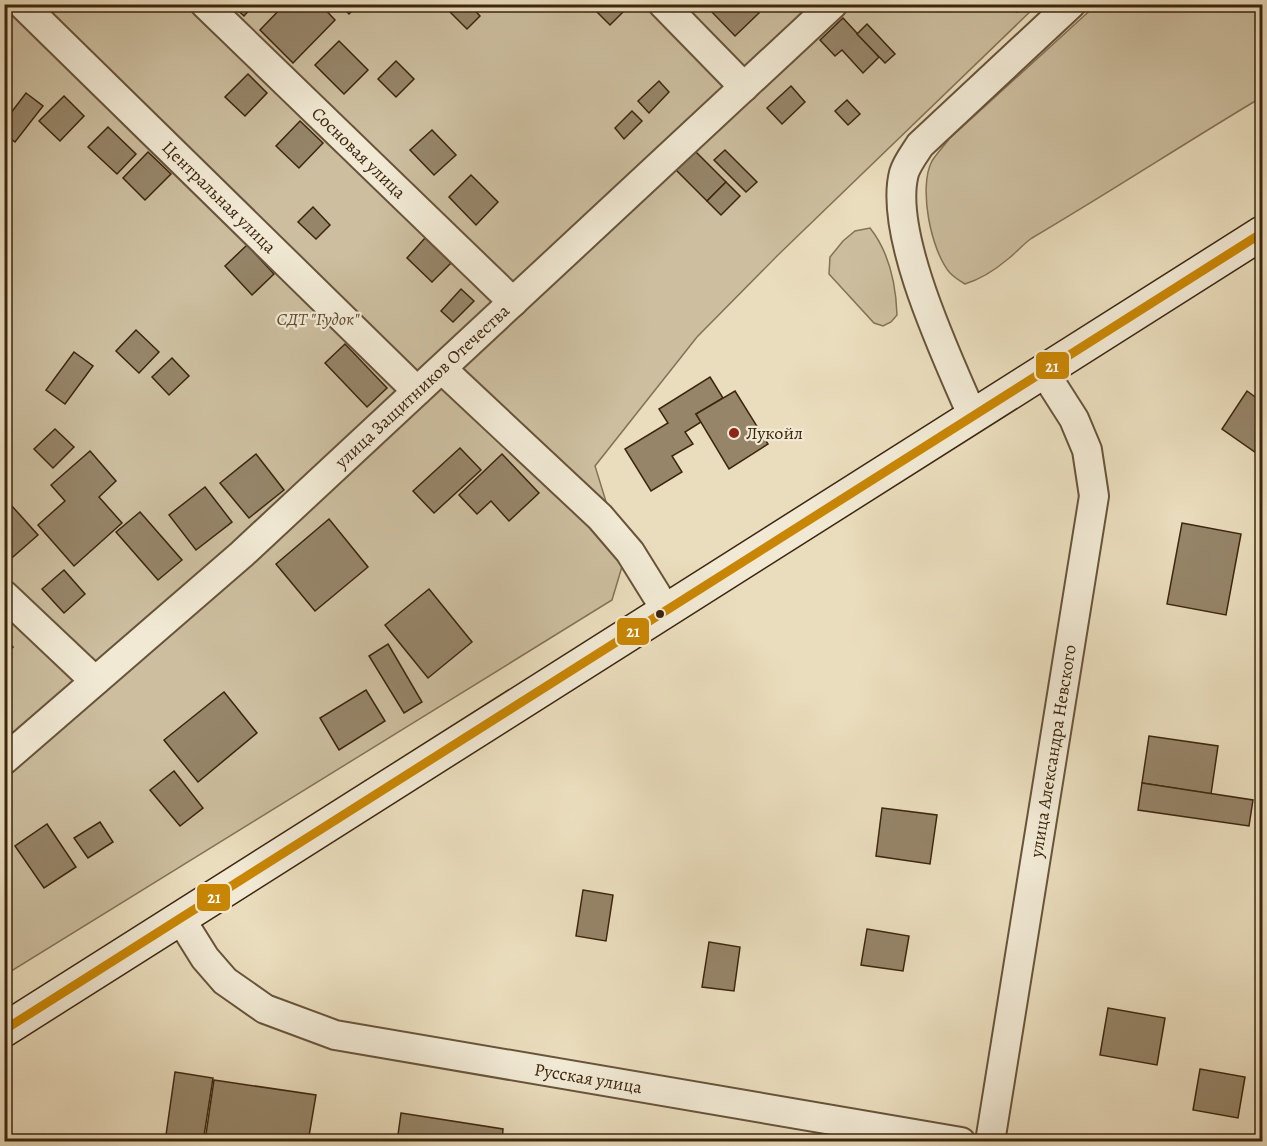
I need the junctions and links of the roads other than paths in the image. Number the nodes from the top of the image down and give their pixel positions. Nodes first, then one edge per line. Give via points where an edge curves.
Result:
1 (22, 4) edge
2 (205, 4) edge
3 (663, 4) edge
4 (832, 4) edge
5 (1071, 4) edge
6 (744, 87) junction
7 (1263, 233) edge
8 (513, 302) junction
9 (442, 369) junction
10 (1044, 372) junction
11 (417, 391) junction
12 (973, 417) junction
13 (4, 595) edge
14 (666, 609) junction
15 (95, 681) junction
16 (4, 760) edge
17 (180, 918) junction
18 (4, 1030) edge
19 (962, 1142) edge
20 (990, 1142) edge

1 - 11 street, Центральная улица
2 - 8 street, Сосновая улица
3 - 6 street
4 - 6 street, улица Защитников Отечества
5 - 12 street via 920,145 904,172 901,210 913,262 930,316
6 - 8 street, улица Защитников Отечества
7 - 10 main road
8 - 9 street, улица Защитников Отечества
9 - 11 street, улица Защитников Отечества
9 - 14 street via 600,517 630,552
10 - 12 main road
10 - 20 street, улица Александра Невского via 1074,419 1087,450 1094,496
11 - 15 street, улица Защитников Отечества via 242,554
12 - 14 main road
13 - 15 street
14 - 17 main road
15 - 16 street, улица Защитников Отечества
17 - 18 main road
17 - 19 street, Русская улица via 225,981 265,1009 335,1035

